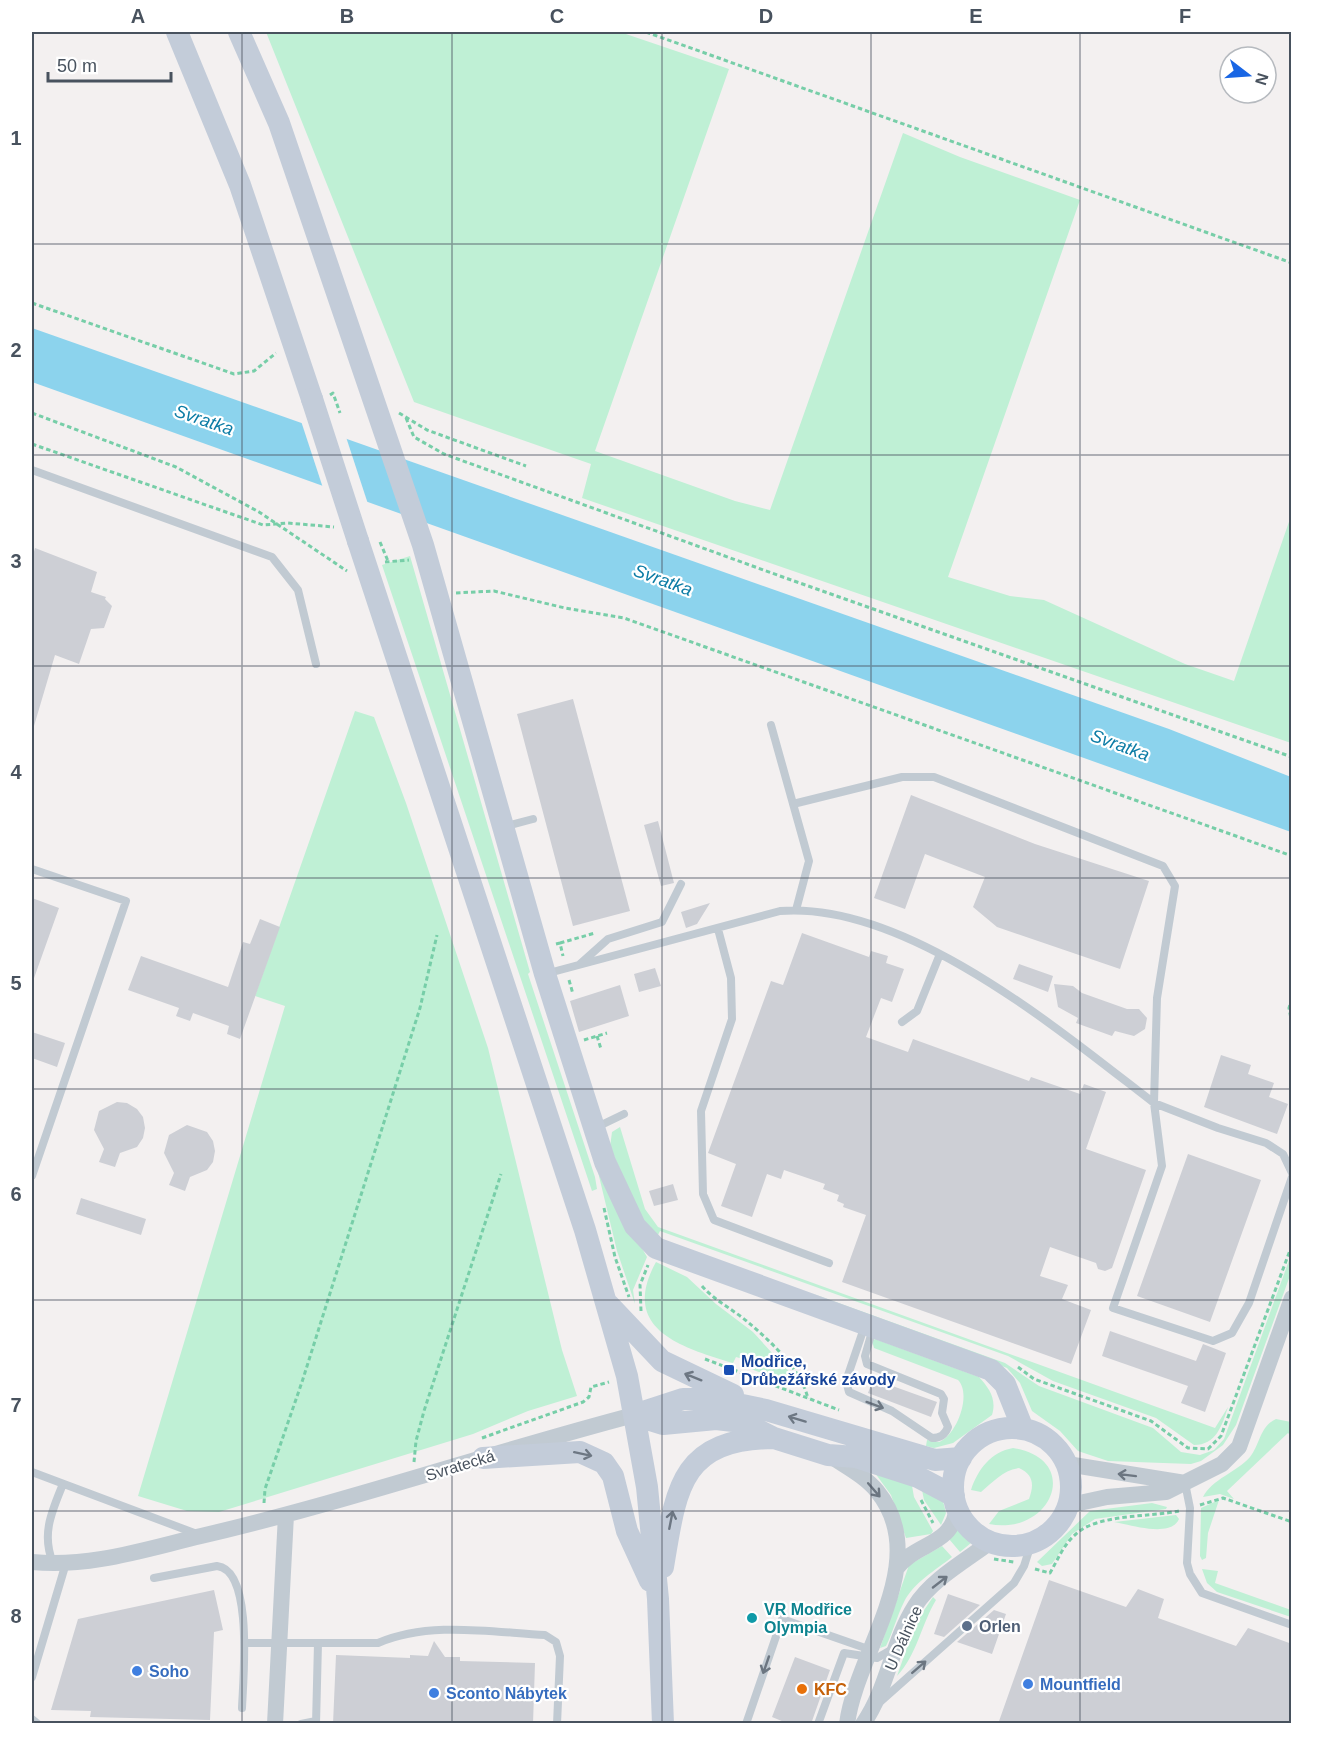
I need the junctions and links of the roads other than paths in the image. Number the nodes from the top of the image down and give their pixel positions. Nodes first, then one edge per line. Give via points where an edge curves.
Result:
1 (177, 32) edge
2 (239, 32) edge
3 (32, 470) edge
4 (316, 664) dead end
5 (771, 725) dead end
6 (793, 804) junction
7 (532, 819) dead end
8 (503, 827) junction
9 (32, 868) edge
10 (681, 884) dead end
11 (796, 910) junction
12 (718, 929) junction
13 (940, 954) junction
14 (578, 966) junction
15 (545, 974) junction
16 (902, 1022) dead end
17 (1154, 1103) junction
18 (624, 1114) dead end
19 (594, 1128) junction
20 (1292, 1175) edge
21 (32, 1176) edge
22 (829, 1263) dead end
23 (1292, 1298) edge
24 (606, 1302) junction
25 (869, 1326) junction
26 (766, 1410) junction
27 (634, 1415) junction
28 (1023, 1429) junction
29 (774, 1438) junction
30 (828, 1455) junction
31 (483, 1458) junction
32 (961, 1458) junction
33 (1067, 1464) junction
34 (32, 1472) edge
35 (1185, 1483) junction
36 (63, 1484) junction
37 (956, 1502) junction
38 (1070, 1505) junction
39 (286, 1515) junction
40 (201, 1536) junction
41 (1032, 1541) junction
42 (989, 1552) junction
43 (49, 1563) edge
44 (896, 1569) junction
45 (154, 1578) dead end
46 (658, 1599) junction
47 (1292, 1625) edge
48 (280, 1642) junction
49 (899, 1642) junction
50 (245, 1643) junction
51 (318, 1643) junction
52 (869, 1654) junction
53 (32, 1677) edge
54 (875, 1706) junction
55 (242, 1708) dead end
56 (32, 1719) edge
57 (316, 1722) edge
58 (38, 1724) edge
59 (275, 1724) edge
60 (301, 1724) edge
61 (557, 1724) edge
62 (663, 1724) edge
63 (746, 1724) edge
64 (818, 1724) edge
65 (847, 1724) edge
66 (863, 1724) edge

1 - 24 street, bridge via 240,185 294,345 323,397 369,541 368,572
2 - 8 street via 279,123 423,545
3 - 4 lane via 272,557 298,590
5 - 6 lane
6 - 11 lane via 809,861
6 - 17 lane via 902,777 934,777 1162,866 1175,886 1157,998
7 - 8 lane
8 - 15 street
9 - 21 lane via 126,902
10 - 14 lane via 663,922 608,939
11 - 12 lane
11 - 13 lane via 877,926
12 - 14 lane
12 - 22 lane via 731,978 732,1019 701,1111 704,1194 714,1220
13 - 16 lane via 917,1011
13 - 17 lane via 1056,1028
14 - 15 lane
15 - 19 street
17 - 20 lane via 1266,1143 1283,1154
17 - 20 lane via 1162,1167 1113,1308 1213,1341 1232,1333 1250,1303
18 - 19 lane
19 - 25 street via 635,1226 656,1248
23 - 35 street via 1239,1447 1222,1464
26 -> 24 street via 662,1361
24 - 27 street
25 -> 25 lane via 846,1381 849,1392 938,1438 948,1427 941,1394 867,1364
25 - 28 street via 997,1373
26 - 27 street via 694,1397
32 -> 26 street via 935,1460
27 - 29 street via 663,1424 730,1419
27 - 31 street, Svratecká
27 - 46 street via 647,1487
28 - 32 street via 1005,1428 988,1433 972,1443
28 - 33 street via 1051,1442
29 - 30 street
46 -> 29 street via 670,1520 694,1466 709,1451 726,1443 743,1438
30 - 37 street via 856,1457 918,1477
30 -> 44 street, U Dálnice via 877,1490 897,1541
31 - 39 street, Svratecká
31 -> 46 street via 580,1452 604,1462 613,1476 627,1531
32 - 37 street via 954,1477
35 -> 33 street
33 - 38 street via 1072,1485
34 - 36 lane
35 - 38 street via 1166,1492
35 - 47 lane via 1190,1508 1187,1563 1202,1593
36 - 40 lane
36 - 43 lane via 47,1534
37 - 42 street via 966,1526
37 - 44 street, U Dálnice via 953,1526 942,1537 915,1550
38 - 41 street via 1057,1525
39 - 40 street, Svratecká
39 - 48 street
40 - 43 street, Svratecká via 131,1553
41 - 42 street
54 -> 41 lane via 1014,1583
49 -> 42 street, U Dálnice via 923,1596
43 - 53 lane
44 - 52 street, U Dálnice
45 - 50 lane via 217,1566 229,1570 237,1589
46 - 62 street
48 - 50 lane
48 - 51 lane
48 - 59 street
49 - 52 lane via 884,1656
49 - 54 street, U Dálnice
50 - 55 lane
51 - 57 lane
51 - 61 lane via 378,1643 398,1635 443,1630 545,1635 556,1642 560,1656
52 -> 63 lane via 782,1619
52 - 64 lane via 844,1653
52 - 65 street, U Dálnice
54 - 66 street, U Dálnice
56 - 58 lane
57 - 60 lane

